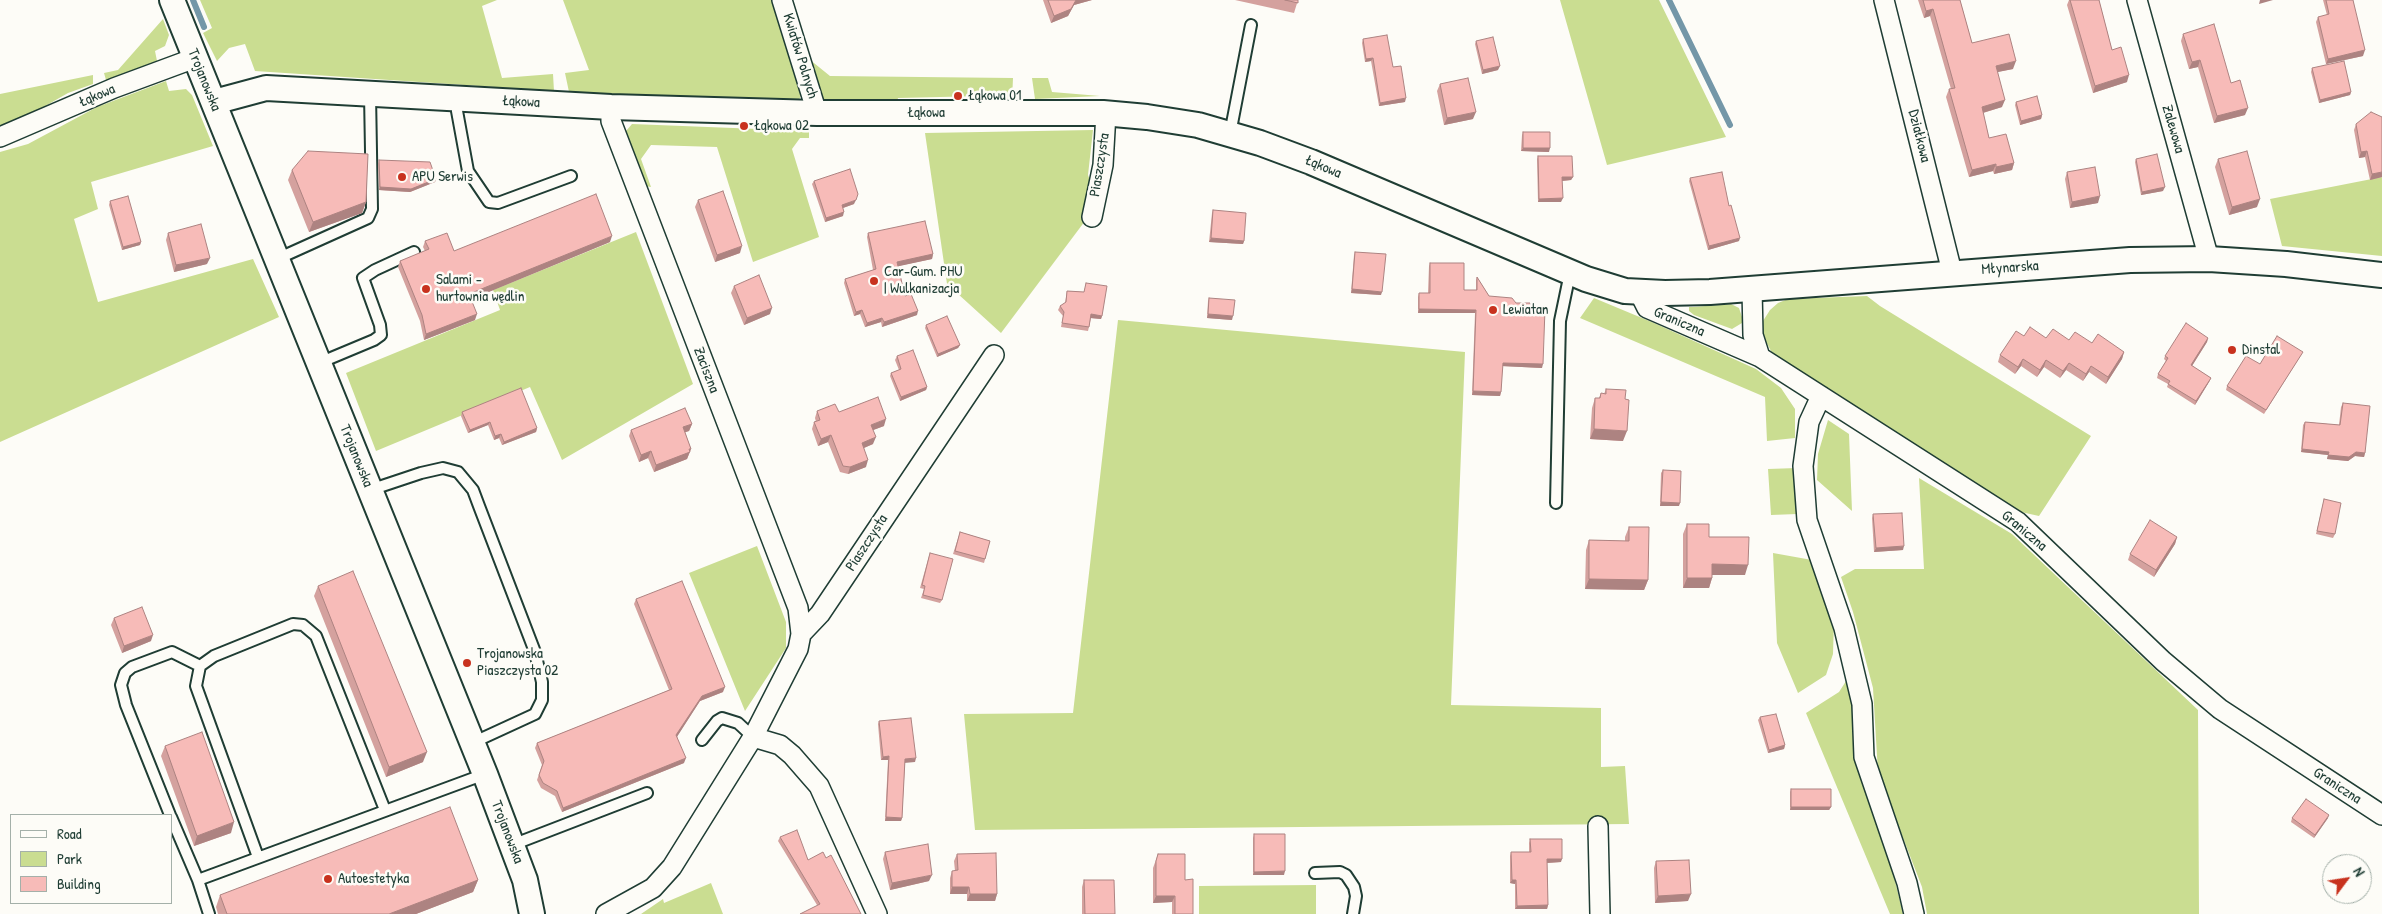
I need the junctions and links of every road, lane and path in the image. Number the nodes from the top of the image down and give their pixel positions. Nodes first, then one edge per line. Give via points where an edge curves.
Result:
1 (172, 0) edge
2 (782, 0) edge
3 (1884, 0) edge
4 (2136, 0) edge
5 (1251, 25) dead end
6 (195, 58) junction
7 (370, 94) junction
8 (458, 98) junction
9 (214, 102) junction
10 (611, 107) junction
11 (817, 113) junction
12 (1106, 113) junction
13 (1230, 134) junction
14 (0, 137) edge
15 (571, 176) dead end
16 (1092, 217) dead end
17 (414, 252) dead end
18 (277, 259) junction
19 (2209, 259) junction
20 (1570, 272) junction
21 (1952, 272) junction
22 (2382, 275) edge
23 (1752, 289) junction
24 (1639, 292) junction
25 (994, 355) dead end
26 (1760, 358) junction
27 (319, 363) junction
28 (1821, 396) junction
29 (370, 490) junction
30 (1556, 503) dead end
31 (802, 634) junction
32 (200, 666) junction
33 (753, 736) junction
34 (702, 740) dead end
35 (472, 743) junction
36 (485, 774) junction
37 (647, 793) dead end
38 (385, 810) junction
39 (170, 814) edge
40 (2382, 815) edge
41 (172, 818) edge
42 (1598, 826) dead end
43 (512, 845) junction
44 (258, 857) junction
45 (1316, 873) dead end
46 (198, 880) junction
47 (209, 914) edge
48 (532, 914) edge
49 (606, 914) edge
50 (877, 914) edge
51 (1353, 914) edge
52 (1600, 914) edge
53 (1914, 914) edge

1 - 6 street, Trojanowska
2 - 11 street, Kwiatów Polnych
3 - 21 street, Działkowa
4 - 19 street, Zalewowa
5 - 13 lane
6 - 9 street, Trojanowska
6 - 14 street, Łąkowa via 114,88
7 - 8 street, Łąkowa
7 - 9 street, Łąkowa via 266,88
7 - 18 lane via 372,209 368,218
8 - 10 street, Łąkowa
8 - 15 lane via 468,171 489,202 498,203
9 - 18 street, Trojanowska
10 - 11 street, Łąkowa
10 - 31 street, Zaciszna via 611,121 798,608
11 - 12 street, Łąkowa
12 - 13 street, Łąkowa via 1198,125
12 - 16 street, Piaszczysta via 1103,165
13 - 20 street, Łąkowa via 1311,162
17 - 27 lane via 363,278 381,335
18 - 27 street, Trojanowska
19 - 21 street, Młynarska via 2130,260
19 - 22 street, Młynarska
20 - 24 street, Łąkowa via 1625,291
20 - 30 lane via 1560,321
21 - 23 street, Młynarska
23 - 24 street, Młynarska
23 - 26 street via 1753,335
24 - 26 street, Graniczna via 1647,308
25 - 31 street, Piaszczysta via 820,614
26 - 28 street, Graniczna
27 - 29 street, Trojanowska
28 - 40 street, Graniczna via 2018,522 2163,661 2220,709
28 - 53 street via 1810,422 1803,466 1807,520 1844,628 1862,704 1864,757 1907,883
29 - 35 street, Trojanowska
29 - 35 lane via 421,472 444,468 458,472 479,506 535,652 542,682 542,700 535,714
31 - 33 street, Piaszczysta via 798,649
32 - 38 lane via 214,656 293,624 303,624 316,636
32 - 39 lane via 172,652 132,667 125,673 121,685
32 - 44 lane via 196,686
33 - 34 lane via 738,723 722,718
33 - 49 street, Piaszczysta via 672,867 653,888
33 - 50 street via 780,745 819,786
35 - 36 street, Trojanowska
36 - 38 lane
36 - 43 street, Trojanowska
37 - 43 lane
38 - 44 lane
41 - 46 lane
42 - 52 street
43 - 48 street, Trojanowska via 525,880
44 - 46 lane
45 - 51 lane via 1340,872 1346,875 1354,888 1356,902
46 - 47 lane

